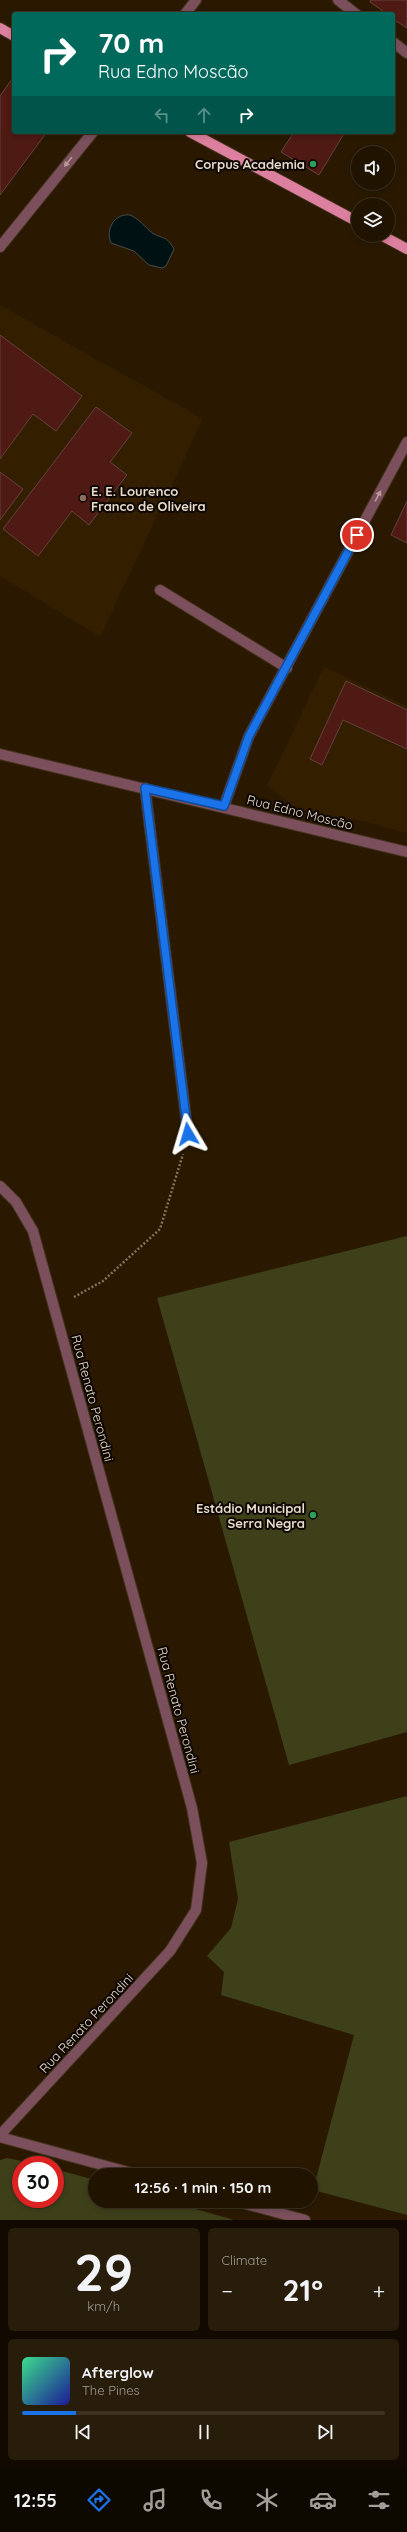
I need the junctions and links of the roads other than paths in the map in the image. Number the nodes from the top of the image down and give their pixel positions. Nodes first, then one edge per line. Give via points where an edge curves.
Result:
1 (196, 0) edge
2 (338, 0) edge
3 (187, 12) edge
4 (353, 12) edge
5 (0, 28) edge
6 (12, 35) edge
7 (395, 44) edge
8 (407, 53) edge
9 (91, 134) edge
10 (194, 134) edge
11 (351, 218) edge
12 (394, 242) edge
13 (0, 247) edge
14 (407, 249) edge
15 (407, 442) edge
16 (160, 590) dead end
17 (287, 668) junction
18 (0, 754) edge
19 (145, 788) junction
20 (224, 806) junction
21 (407, 852) edge
22 (188, 1134) road end
23 (0, 1186) edge
24 (0, 2136) edge
25 (114, 2168) edge
26 (261, 2208) edge
27 (305, 2220) edge

1 - 3 street
2 - 4 street
5 - 6 main road
7 - 8 street
9 -> 13 street
10 - 11 main road
12 - 14 main road
17 -> 15 street
16 - 17 street
17 - 20 street via 249,736
18 - 19 street, Rua Edno Moscão
19 - 20 street, Rua Edno Moscão
19 - 22 street
20 - 21 street, Rua Edno Moscão
23 - 24 street, Rua Renato Perondini via 16,1202 34,1231 192,1808 202,1863 196,1910 170,1951
24 - 25 street
26 - 27 street

